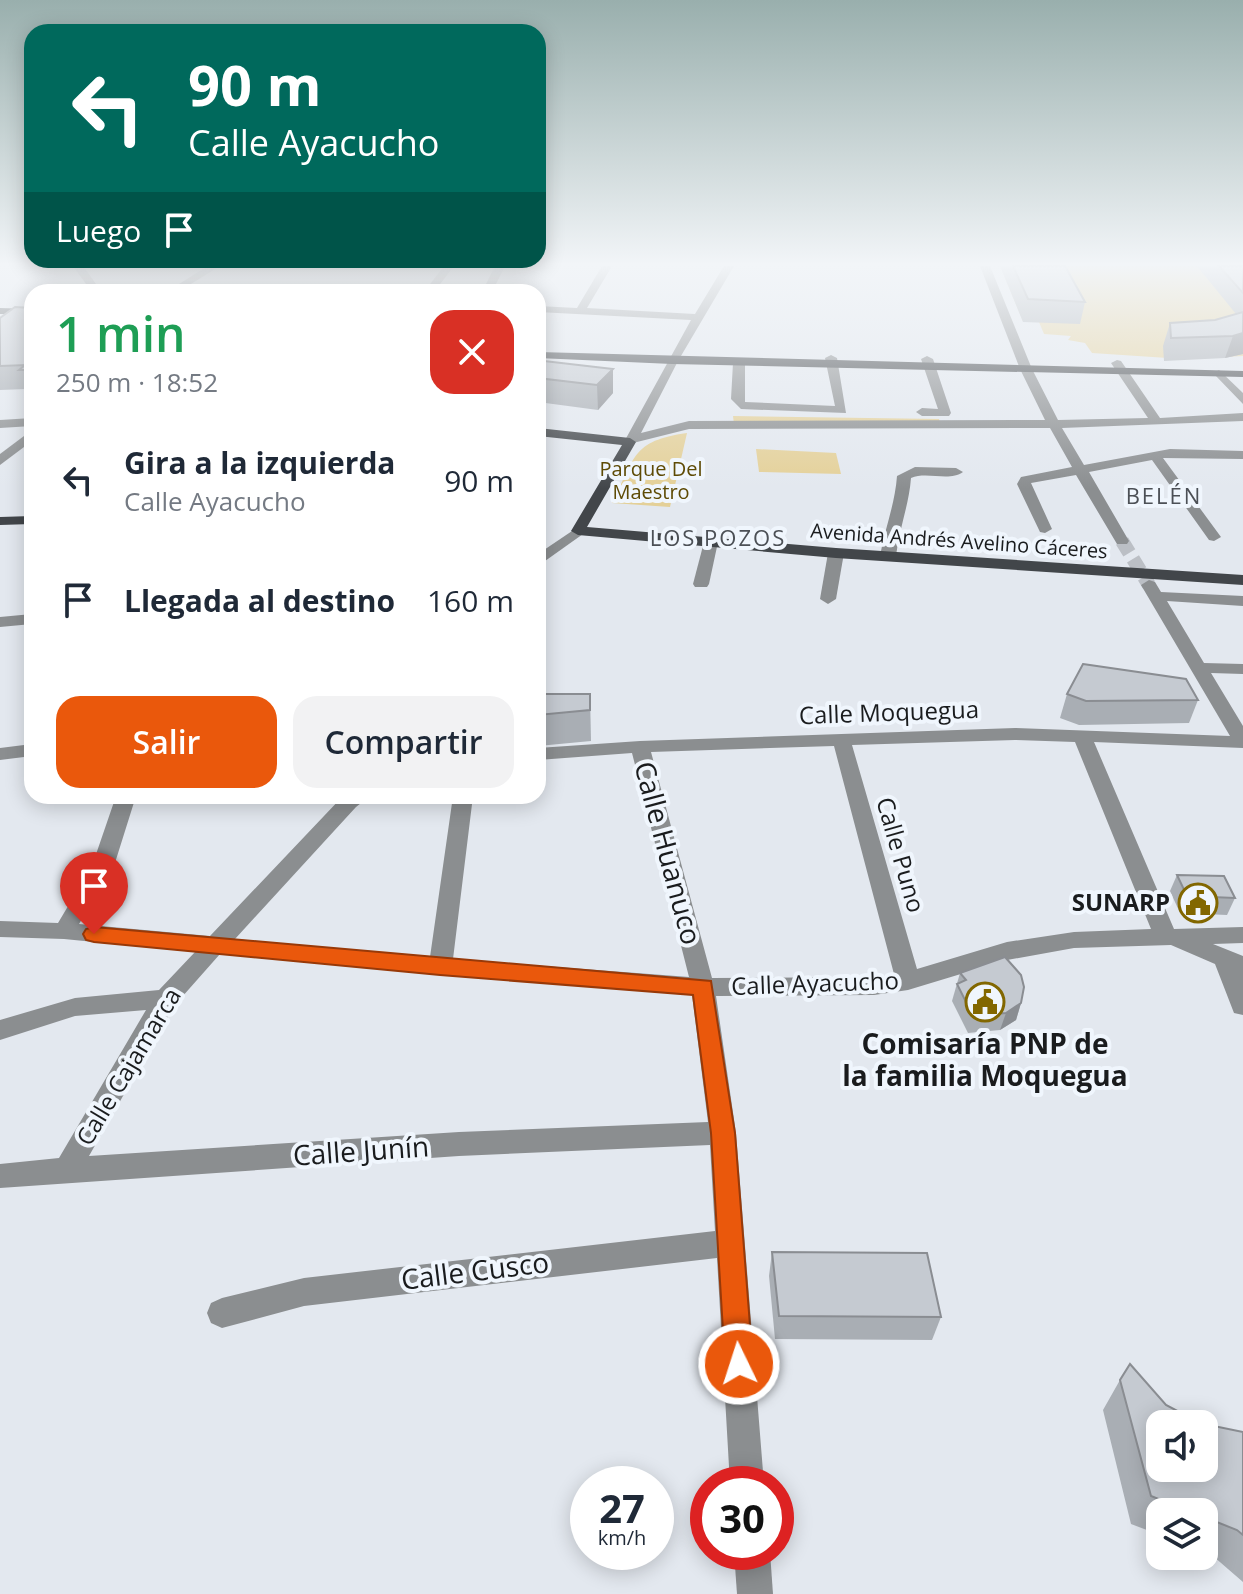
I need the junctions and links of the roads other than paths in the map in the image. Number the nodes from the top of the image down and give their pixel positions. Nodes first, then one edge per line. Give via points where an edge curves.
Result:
1 (685, 340) edge
2 (1014, 340) edge
3 (546, 352) edge
4 (675, 358) junction
5 (832, 361) junction
6 (739, 363) junction
7 (928, 363) junction
8 (1024, 365) junction
9 (1243, 366) edge
10 (1120, 367) junction
11 (1195, 369) junction
12 (1219, 373) junction
13 (1243, 374) edge
14 (1243, 400) edge
15 (842, 410) junction
16 (945, 413) junction
17 (1243, 419) edge
18 (24, 422) edge
19 (1157, 422) junction
20 (1006, 423) junction
21 (1053, 423) junction
22 (0, 424) edge
23 (1228, 425) dead end
24 (546, 433) edge
25 (546, 440) edge
26 (24, 441) edge
27 (630, 442) junction
28 (1243, 455) edge
29 (1155, 456) junction
30 (620, 457) junction
31 (0, 461) edge
32 (1082, 471) junction
33 (956, 472) dead end
34 (24, 511) edge
35 (0, 512) edge
36 (24, 520) edge
37 (0, 521) edge
38 (580, 527) junction
39 (1045, 529) dead end
40 (1214, 537) dead end
41 (1122, 541) tunnel mouth
42 (711, 542) junction
43 (889, 552) junction
44 (836, 553) junction
45 (546, 555) edge
46 (1243, 571) edge
47 (1243, 580) edge
48 (701, 584) dead end
49 (828, 599) dead end
50 (1243, 601) edge
51 (24, 620) edge
52 (0, 622) edge
53 (1200, 668) junction
54 (1243, 669) edge
55 (1082, 737) junction
56 (842, 742) junction
57 (1243, 742) edge
58 (640, 747) junction
59 (24, 751) edge
60 (546, 753) edge
61 (0, 754) edge
62 (123, 804) edge
63 (347, 804) edge
64 (462, 804) edge
65 (0, 929) edge
66 (64, 931) junction
67 (1165, 935) junction
68 (1243, 935) edge
69 (212, 946) junction
70 (1234, 961) edge
71 (440, 967) junction
72 (908, 981) junction
73 (703, 987) junction
74 (165, 999) junction
75 (1243, 1006) edge
76 (0, 1030) edge
77 (723, 1133) junction
78 (67, 1169) junction
79 (0, 1176) edge
80 (730, 1243) junction
81 (222, 1313) dead end
82 (746, 1466) edge
83 (753, 1570) edge
84 (755, 1594) edge

1 - 4 street
2 - 8 street
3 - 4 main road
4 - 5 main road
4 - 6 main road
4 - 27 street
5 - 6 main road
5 - 7 main road
5 - 15 street
6 - 15 street via 741,405
7 - 8 main road
7 - 16 street
8 - 10 main road
8 - 21 street
9 - 11 main road
10 - 11 main road
10 - 19 street
11 - 12 main road
12 - 13 main road
12 - 14 street
15 - 16 street
16 - 20 street
17 - 19 street
17 - 23 street
18 - 22 street
19 - 21 street
20 - 21 street
20 - 27 street via 689,425
21 - 32 street
24 - 27 main road
25 - 30 main road
26 - 31 street
27 - 30 main road
28 - 29 street
29 - 32 street
29 - 40 street
30 - 38 main road
32 - 39 street via 1026,480
32 - 41 street
33 - 43 street via 915,471 904,476
34 - 35 main road
36 - 37 main road
38 - 42 main road, Avenida Andrés Avelino Cáceres
38 - 43 main road, Avenida Andrés Avelino Cáceres
38 - 45 street
42 - 44 main road, Avenida Andrés Avelino Cáceres
42 - 48 street
43 - 44 main road, Avenida Andrés Avelino Cáceres
43 - 46 main road, Avenida Andrés Avelino Cáceres
43 - 47 main road, Avenida Andrés Avelino Cáceres
44 - 49 street
50 - 53 street via 1152,591
51 - 52 street
53 - 54 street
53 - 57 street
55 - 56 street, Calle Moquegua via 1015,734
55 - 57 street, Calle Moquegua
55 - 67 street
56 - 58 street, Calle Moquegua
56 - 72 street, Calle Puno
58 - 60 street, Calle Moquegua
58 - 73 street, Calle Huanuco
59 - 61 street
62 - 66 street via 103,866
63 - 69 street, Calle Cajamarca
64 - 71 street
65 - 66 street, Calle Ayacucho
66 - 69 street, Calle Ayacucho
67 - 68 street, Calle Ayacucho
67 - 70 street
67 - 72 street, Calle Ayacucho via 1074,940 1007,951
69 - 71 street, Calle Ayacucho
69 - 74 street, Calle Cajamarca
70 - 75 street
71 - 73 street, Calle Ayacucho
72 - 73 street, Calle Ayacucho via 874,986
73 - 77 street, Calle Huanuco
74 - 76 street via 75,1007
74 - 78 street, Calle Cajamarca
77 - 78 street, Calle Junín
77 - 80 street, Calle Huanuco
78 - 79 street, Calle Junín
80 - 81 street, Calle Cusco via 304,1292
80 - 82 street, Calle Huanuco
83 - 84 street

